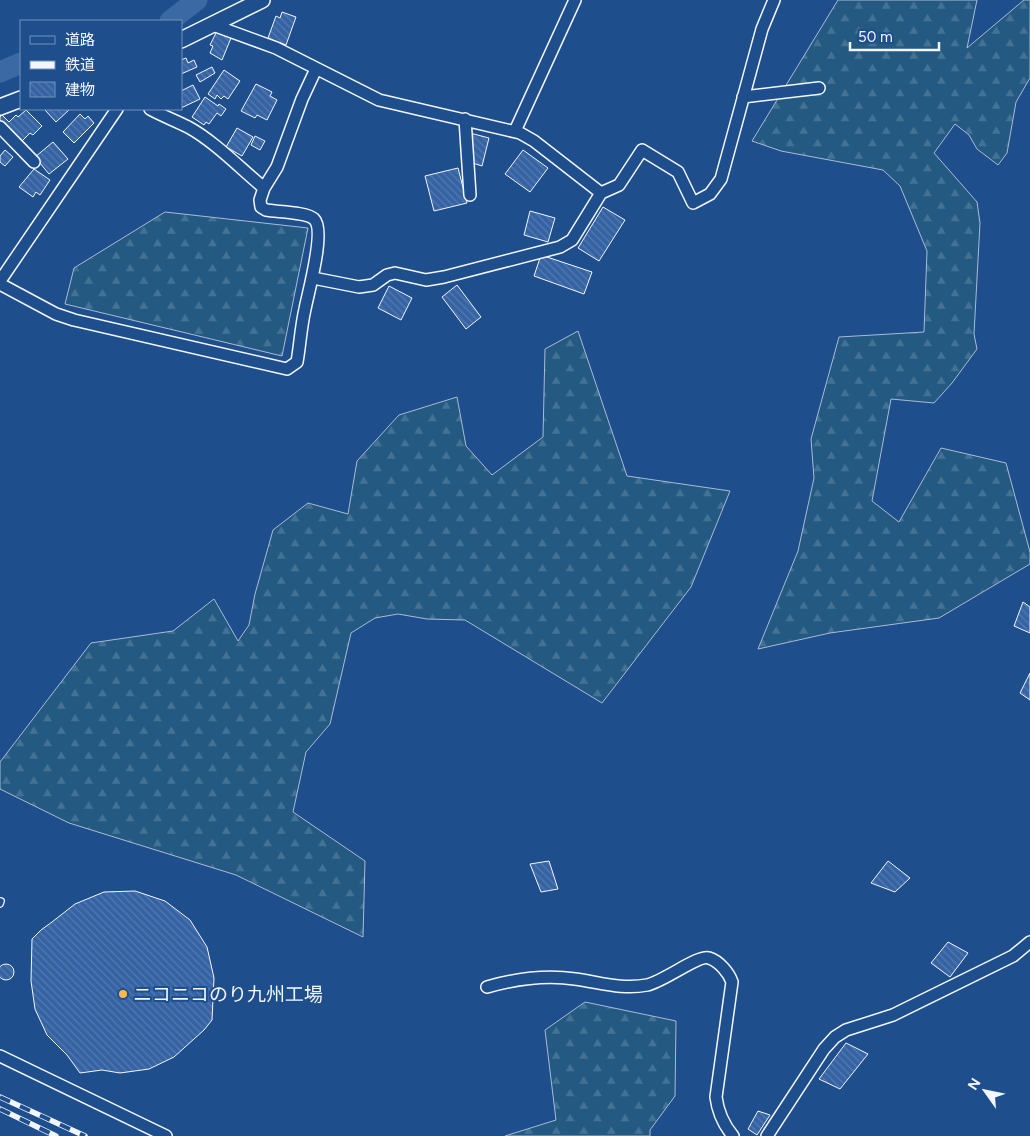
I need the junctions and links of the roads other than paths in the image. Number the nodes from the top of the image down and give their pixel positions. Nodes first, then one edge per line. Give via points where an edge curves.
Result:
1 (262, 0) edge
2 (575, 0) edge
3 (774, 0) edge
4 (213, 25) junction
5 (182, 40) edge
6 (316, 69) junction
7 (819, 88) dead end
8 (743, 97) junction
9 (20, 99) edge
10 (0, 107) edge
11 (116, 110) edge
12 (152, 110) edge
13 (465, 119) junction
14 (0, 126) edge
15 (515, 131) junction
16 (34, 162) dead end
17 (264, 188) junction
18 (602, 193) junction
19 (470, 195) dead end
20 (313, 278) junction
21 (0, 283) edge
22 (1030, 942) edge
23 (488, 987) dead end
24 (0, 1056) edge
25 (166, 1136) edge
26 (733, 1136) edge
27 (766, 1136) edge

1 - 4 street
2 - 15 street
3 - 8 street via 762,29
4 - 5 street
4 - 6 street via 276,48
6 - 13 street via 379,100
6 - 17 street via 278,167
7 - 8 street
8 - 18 street via 722,179 710,194 693,203 678,172 642,150 619,185
9 - 10 street
11 - 21 street
12 - 17 street via 189,128
13 - 15 street
13 - 19 street
14 - 16 street
15 - 18 street via 534,140
17 - 20 street via 261,207 310,216 316,221 319,230
18 - 20 street via 572,240 560,247 426,280 395,273 373,285 359,287
20 - 21 street via 304,310 297,362 287,369 74,320 56,314
22 - 27 street via 1013,956 893,1015 846,1030 835,1037
23 - 26 street via 534,979 572,978 618,987 649,985 701,957 709,958 730,975 732,982 716,1097 717,1109
24 - 25 street

